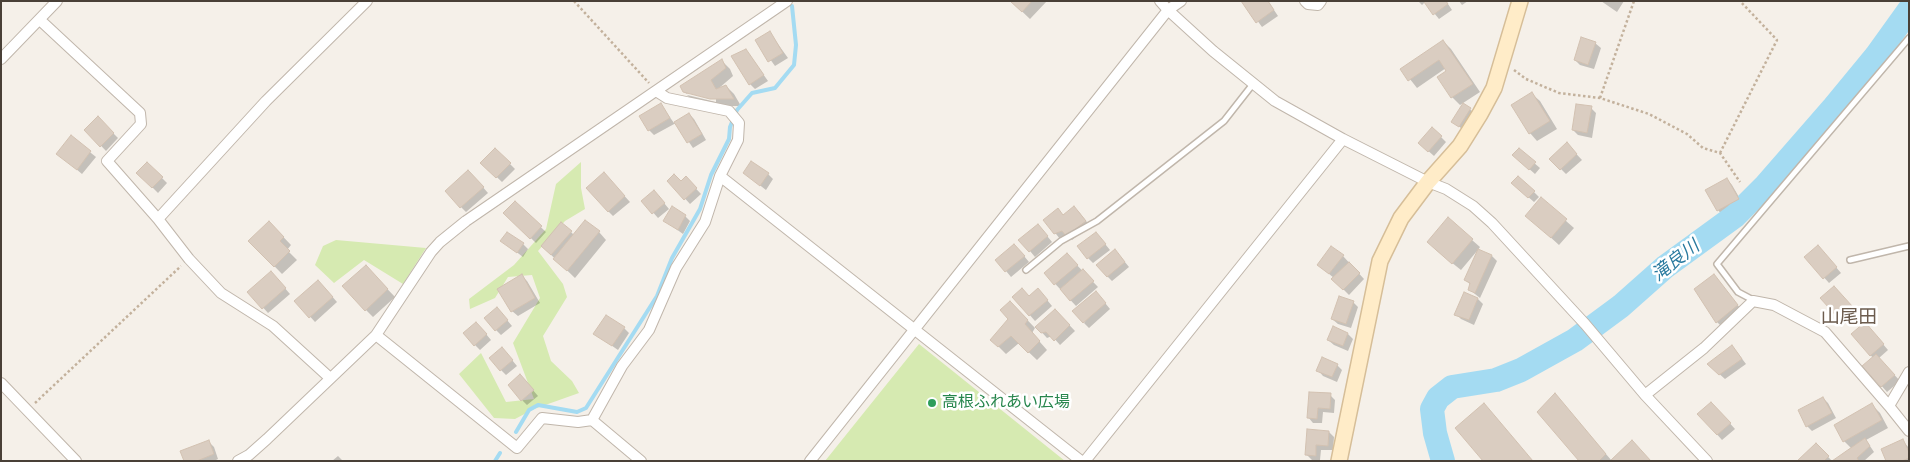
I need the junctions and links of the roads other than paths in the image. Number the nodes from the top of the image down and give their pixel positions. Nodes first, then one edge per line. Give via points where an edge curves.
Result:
1 (57, 1) edge
2 (367, 1) edge
3 (787, 1) edge
4 (1160, 1) edge
5 (1181, 1) edge
6 (1305, 1) edge
7 (1322, 1) edge
8 (1520, 1) edge
9 (1168, 10) junction
10 (40, 20) junction
11 (1909, 38) edge
12 (1, 59) edge
13 (1253, 84) junction
14 (656, 91) junction
15 (1343, 139) junction
16 (720, 176) junction
17 (1428, 182) junction
18 (158, 219) junction
19 (1909, 246) edge
20 (1850, 260) dead end
21 (1026, 270) dead end
22 (1753, 301) junction
23 (913, 330) junction
24 (376, 335) junction
25 (1909, 372) edge
26 (330, 378) junction
27 (1, 383) edge
28 (1646, 395) junction
29 (1889, 406) junction
30 (592, 420) junction
31 (1909, 431) edge
32 (250, 458) edge
33 (76, 461) edge
34 (238, 461) edge
35 (642, 461) edge
36 (810, 461) edge
37 (1081, 461) edge
38 (1084, 461) edge
39 (1339, 461) edge
40 (1707, 461) edge

1 - 10 street
2 - 18 street via 266,101
3 - 14 street
4 - 9 street
5 - 9 street
6 - 7 street via 1318,5
8 - 17 street via 1494,88 1460,146
9 - 13 street
9 - 23 street
10 - 12 street
10 - 18 street via 140,114 141,124 107,161
11 - 22 lane via 1717,264 1738,292
13 - 15 street via 1275,101
13 - 21 lane via 1224,122 1097,221 1061,241
14 - 16 street via 667,98 730,111 739,123 738,140
14 - 24 street via 440,242
15 - 17 street
15 - 38 street
16 - 23 street
16 - 30 street via 705,222 676,268 649,330 622,366
17 - 28 street via 1473,206 1492,223
17 - 39 street via 1401,218 1380,261
18 - 26 street via 221,293 272,326
19 - 20 lane
22 - 28 street via 1704,348
22 - 29 street via 1774,305 1825,332
23 - 36 street
23 - 37 street
24 - 26 street
24 - 30 street via 517,448 542,418 578,422
25 - 29 street
26 - 32 street
27 - 33 street
28 - 40 street
29 - 31 street
30 - 35 street
32 - 34 street

